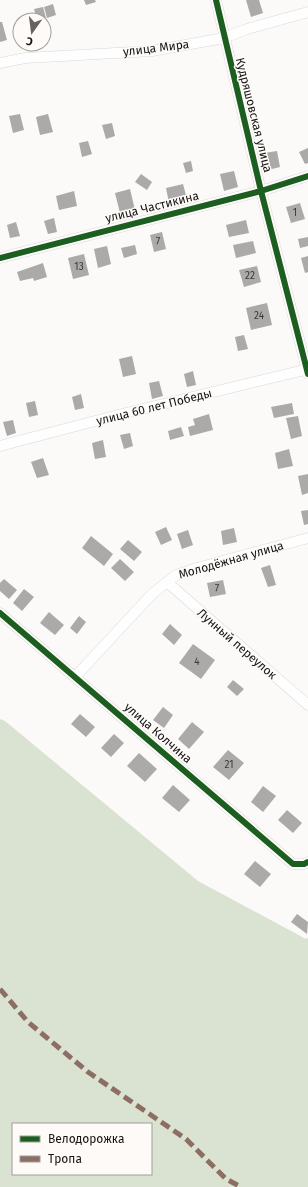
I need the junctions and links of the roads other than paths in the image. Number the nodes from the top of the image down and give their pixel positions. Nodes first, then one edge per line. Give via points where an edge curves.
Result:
1 (216, 0) edge
2 (308, 12) edge
3 (224, 38) junction
4 (0, 62) edge
5 (308, 176) edge
6 (261, 191) junction
7 (0, 258) edge
8 (308, 371) edge
9 (0, 446) edge
10 (308, 538) edge
11 (167, 582) junction
12 (0, 614) edge
13 (75, 677) junction
14 (308, 705) edge
15 (306, 863) edge

1 - 3 street, Кудряшовская улица
2 - 3 street, улица Мира
3 - 4 street, улица Мира via 152,50 25,58
3 - 6 street, Кудряшовская улица
5 - 6 street, улица Частикина
6 - 7 street, улица Частикина
6 - 8 street, Кудряшовская улица
8 - 9 street, улица 60 лет Победы via 118,415
10 - 11 street, Молодёжная улица via 197,568 176,575
11 - 13 street, Молодёжная улица via 152,594
11 - 14 street, Лунный переулок
12 - 13 street, улица Колчина
13 - 15 street, улица Колчина via 293,864

